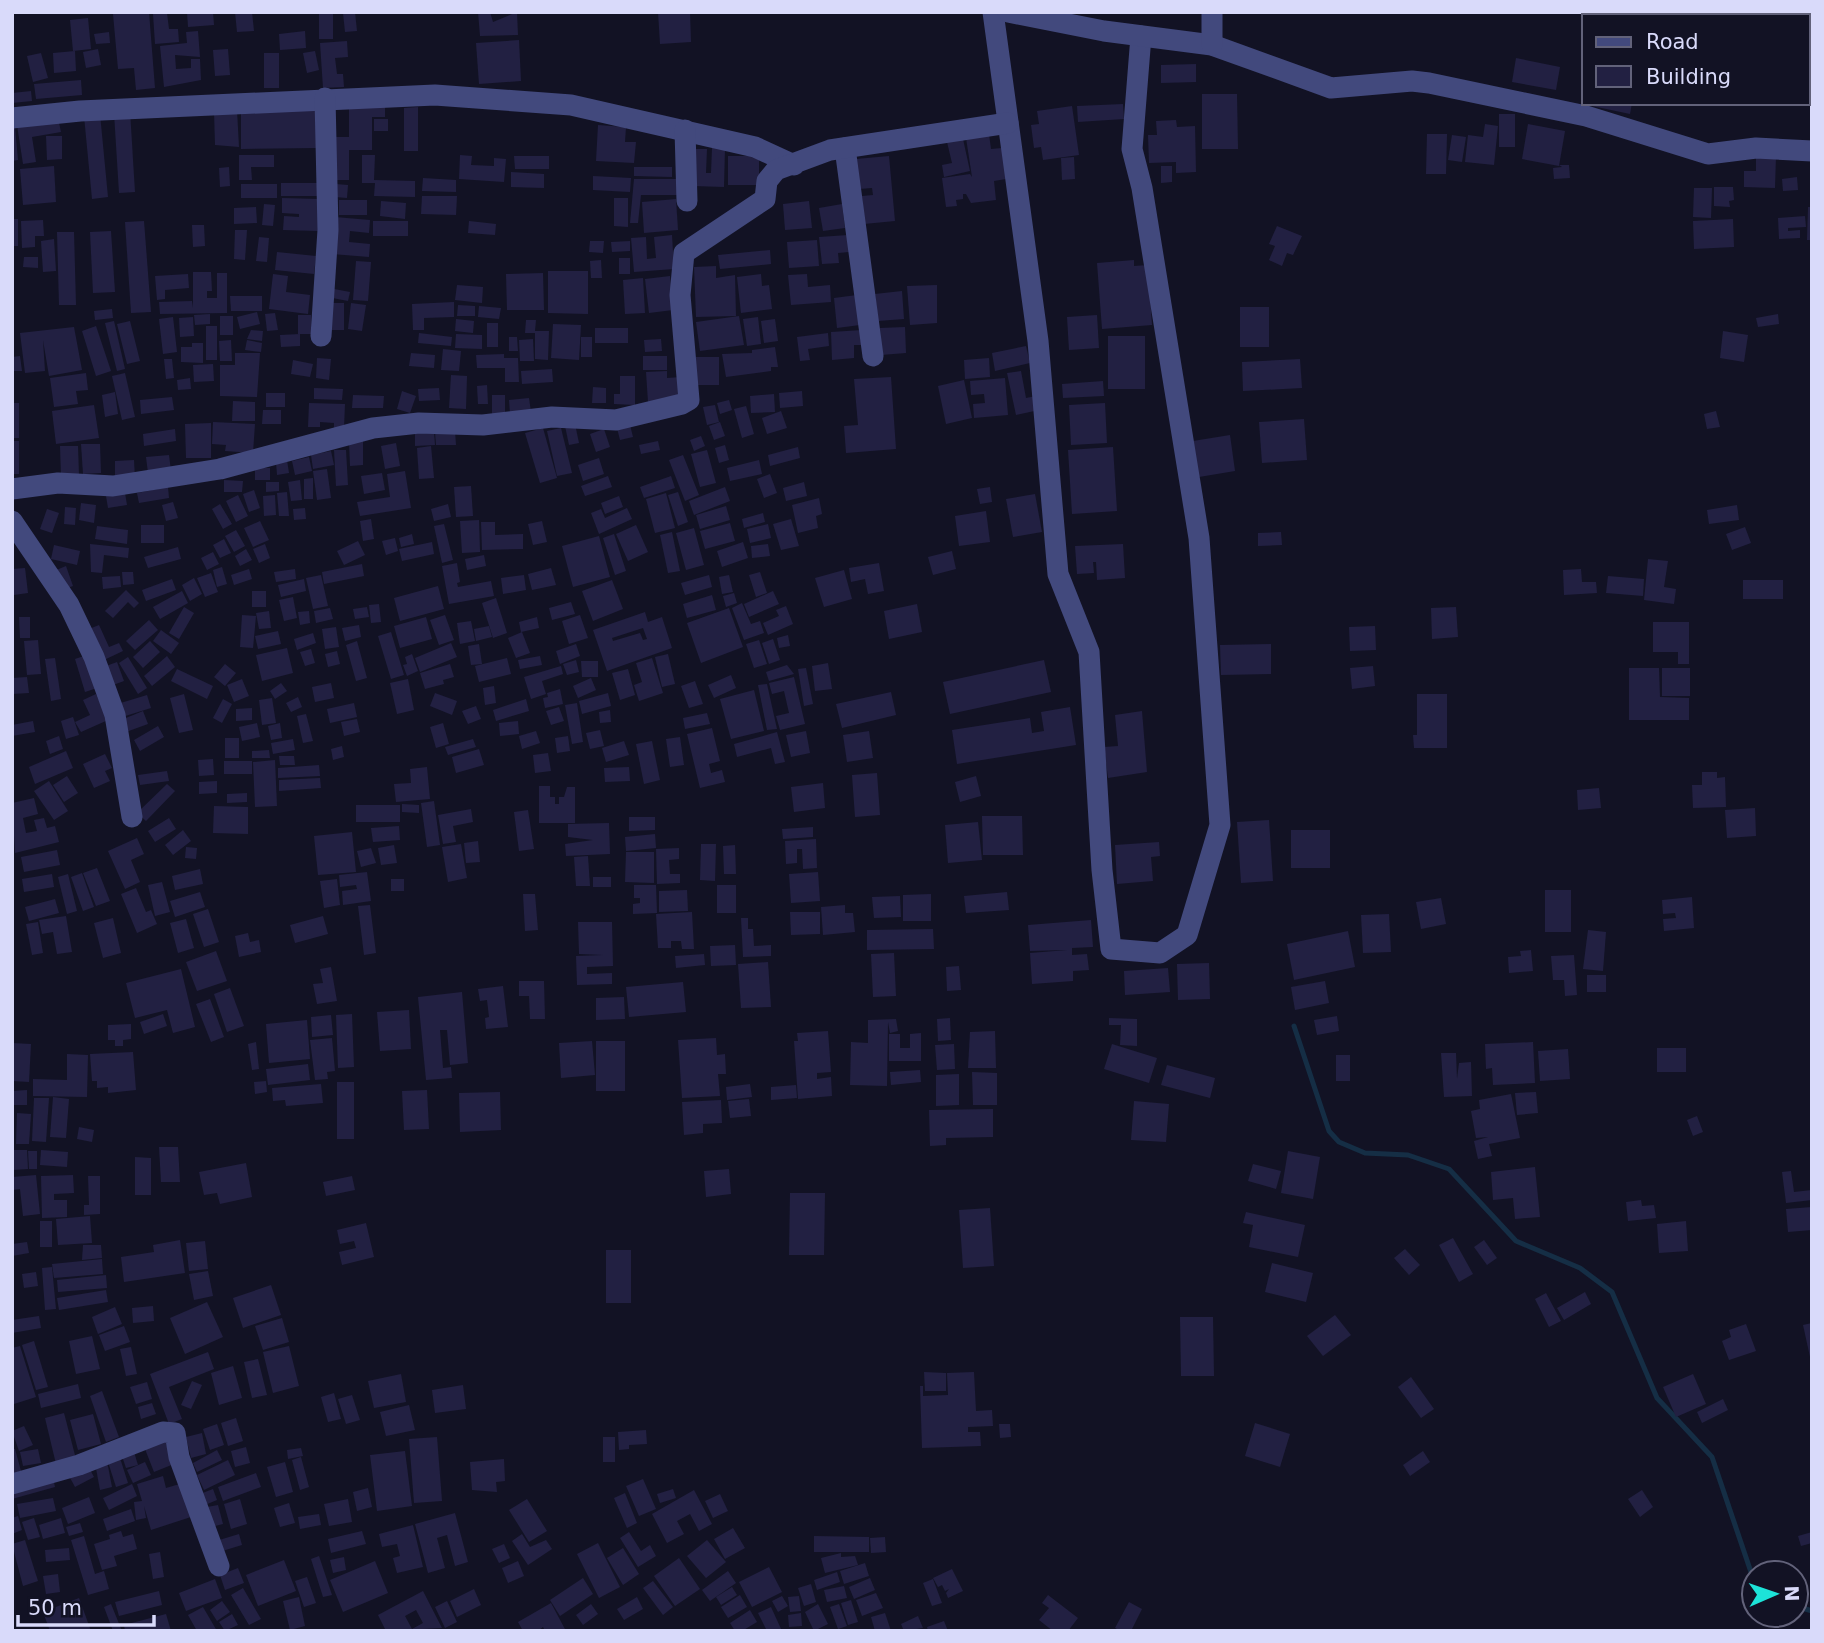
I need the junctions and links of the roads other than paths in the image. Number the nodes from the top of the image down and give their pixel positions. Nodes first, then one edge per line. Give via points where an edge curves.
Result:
1 (993, 12) edge
2 (1008, 12) edge
3 (1212, 12) edge
4 (1141, 36) junction
5 (1212, 44) junction
6 (325, 98) junction
7 (12, 118) edge
8 (1009, 123) junction
9 (685, 130) junction
10 (845, 148) junction
11 (1812, 151) edge
12 (794, 165) junction
13 (687, 201) dead end
14 (321, 335) dead end
15 (873, 356) dead end
16 (12, 489) edge
17 (12, 521) edge
18 (132, 817) dead end
19 (12, 1483) edge
20 (219, 1566) dead end

1 - 8 street
2 - 4 street
3 - 5 street
4 - 5 street
4 - 8 street via 1132,149 1199,538 1220,825 1186,935 1160,953 1111,949 1089,652 1058,574 1038,341
5 - 11 street via 1331,88 1430,83 1586,116 1708,154 1756,148
6 - 7 street
6 - 9 street via 435,95 571,105
6 - 14 street via 328,230
8 - 10 street
9 - 12 street via 755,146
9 - 13 street
10 - 12 street
10 - 15 street
12 - 16 street via 776,170 767,181 765,199 684,253 680,295 690,400 682,404 616,420 552,417 483,425 419,423 373,428 220,469 113,486 58,482
17 - 18 street via 69,605 94,657 114,715
19 - 20 street via 79,1465 163,1432 175,1433

